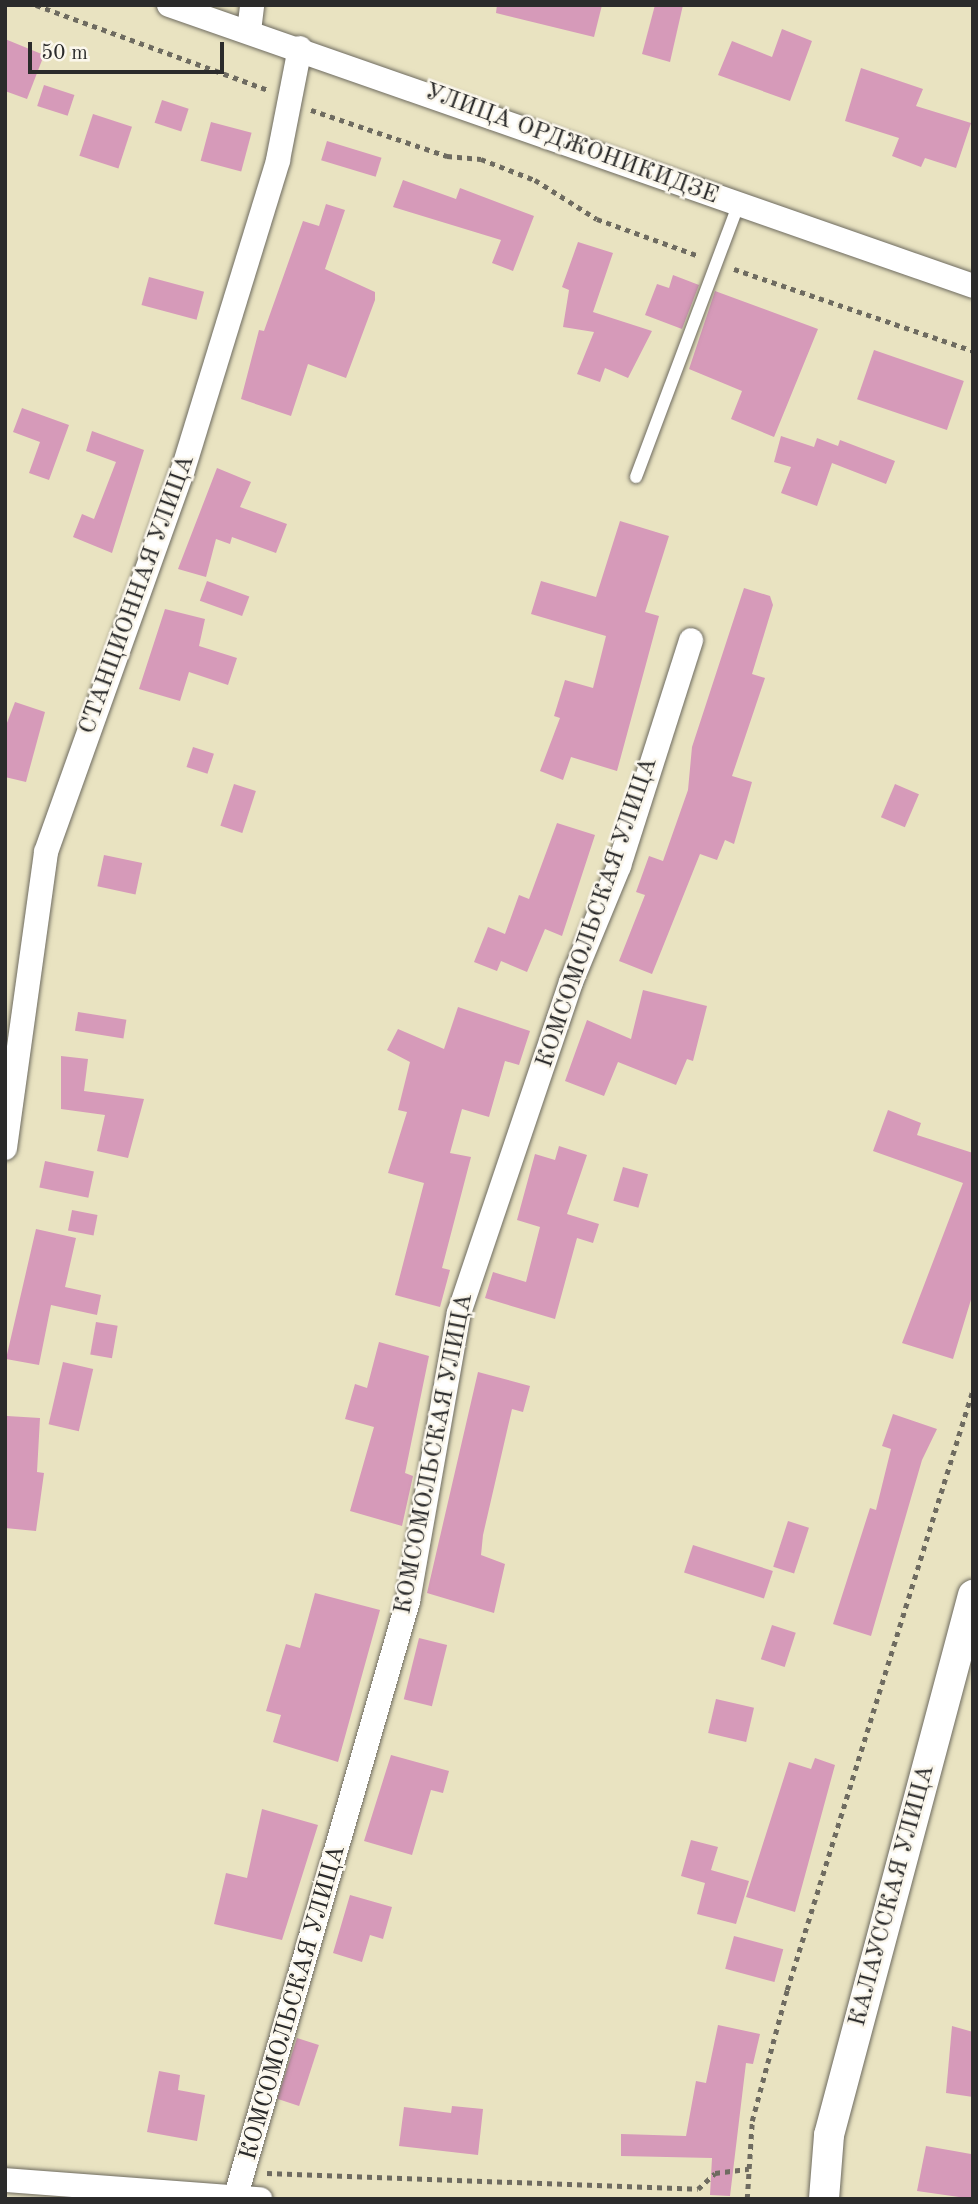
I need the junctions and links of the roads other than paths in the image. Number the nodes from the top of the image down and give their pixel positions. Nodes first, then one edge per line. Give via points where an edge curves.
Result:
1 (169, 5) edge
2 (252, 5) edge
3 (249, 31) junction
4 (300, 48) junction
5 (738, 206) junction
6 (973, 286) edge
7 (636, 477) dead end
8 (691, 640) dead end
9 (5, 1148) edge
10 (973, 1595) edge
11 (5, 2180) edge
12 (244, 2198) edge
13 (824, 2199) edge

1 - 3 street, УЛИЦА ОРДЖОНИКИДЗЕ
2 - 3 street
3 - 4 street, УЛИЦА ОРДЖОНИКИДЗЕ
4 - 5 street, УЛИЦА ОРДЖОНИКИДЗЕ
4 - 9 street, СТАНЦИОННАЯ УЛИЦА via 278,160 182,473 46,852
5 - 6 street, УЛИЦА ОРДЖОНИКИДЗЕ
5 - 7 lane
8 - 12 street, КОМСОМОЛЬСКАЯ УЛИЦА via 619,866 571,982 459,1313 408,1601 245,2172
10 - 13 street, КАЛАУССКАЯ УЛИЦА via 829,2135
11 - 12 street

